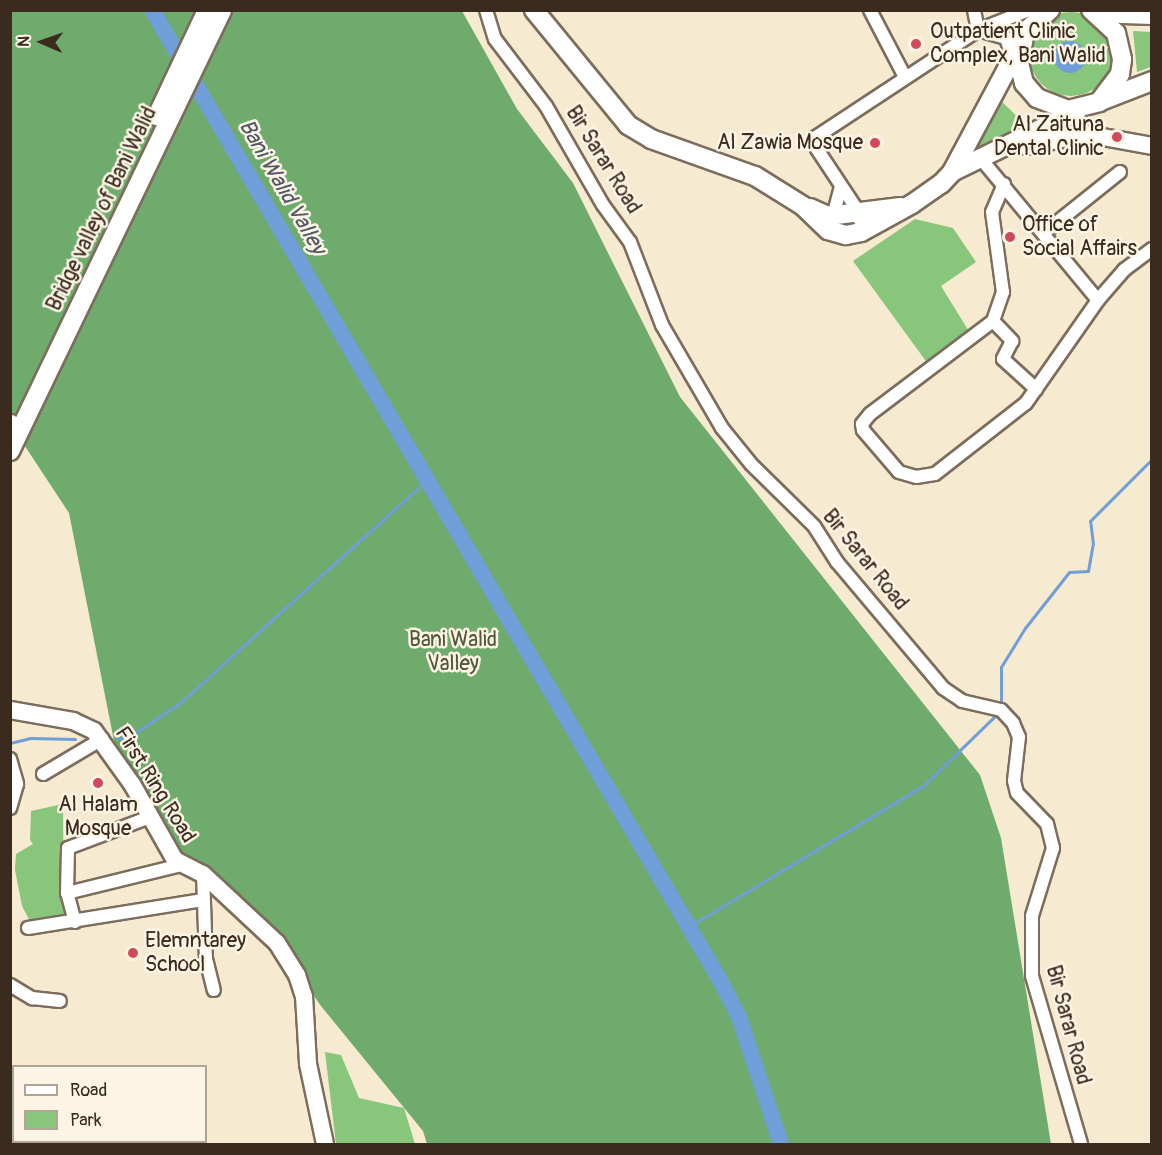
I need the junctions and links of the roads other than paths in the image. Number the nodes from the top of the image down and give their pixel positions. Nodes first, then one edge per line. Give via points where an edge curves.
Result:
1 (207, 10) edge
2 (222, 10) edge
3 (486, 10) edge
4 (534, 10) edge
5 (870, 10) edge
6 (974, 10) edge
7 (1050, 10) edge
8 (1093, 12) edge
9 (1115, 12) edge
10 (1144, 13) edge
11 (1032, 15) edge
12 (978, 30) junction
13 (1116, 33) junction
14 (1017, 51) junction
15 (905, 77) junction
16 (1152, 81) edge
17 (1091, 105) junction
18 (1012, 144) junction
19 (1152, 146) edge
20 (982, 160) junction
21 (952, 172) junction
22 (1120, 172) dead end
23 (1004, 183) junction
24 (841, 187) junction
25 (912, 204) junction
26 (858, 211) junction
27 (831, 223) junction
28 (861, 232) junction
29 (1045, 232) junction
30 (1152, 249) edge
31 (1098, 300) junction
32 (993, 321) junction
33 (1036, 389) junction
34 (14, 424) edge
35 (10, 451) edge
36 (10, 710) edge
37 (102, 739) junction
38 (10, 759) edge
39 (43, 774) dead end
40 (10, 808) edge
41 (150, 817) junction
42 (181, 865) junction
43 (203, 874) junction
44 (67, 893) junction
45 (203, 900) junction
46 (75, 922) junction
47 (28, 928) dead end
48 (10, 985) edge
49 (214, 990) dead end
50 (60, 1001) dead end
51 (325, 1144) edge
52 (1081, 1144) edge

1 - 34 highway, Bridge valley of Bani Walid
2 - 34 highway, Bridge valley of Bani Walid
3 - 52 street, Bir Sarar Road via 495,39 546,106 603,205 630,242 662,325 722,428 751,464 814,526 837,562 943,688 962,701 1001,710 1013,723 1019,737 1014,781 1017,793 1047,824 1053,848 1032,916 1032,976
4 - 27 highway via 628,125 651,139 735,167
5 - 15 street
6 - 12 street
7 - 11 highway
8 - 9 highway
8 - 13 highway
9 - 10 highway
9 - 13 main road
11 - 12 street
11 - 14 highway
12 - 14 street via 1006,39
12 - 15 street
13 - 17 highway via 1122,59 1120,74
14 - 17 highway via 1030,91 1054,108
14 - 21 highway
15 - 24 street via 816,137 817,149
16 - 17 highway
17 - 18 highway
18 - 19 main road via 1029,146 1086,134
18 - 20 highway
20 - 21 highway
20 - 23 street
21 - 25 highway
22 - 29 street
23 - 29 street
23 - 32 street via 992,212 1003,292
24 - 26 street
24 - 27 street
25 - 26 highway
25 - 28 highway
26 - 27 highway
26 - 28 street
27 - 28 highway via 846,235
29 - 31 street
30 - 31 street via 1124,270
31 - 33 street
32 - 33 street via 1012,341 1004,359
32 - 33 street via 961,349 870,414 862,424 863,430 899,472 935,474 1011,418
34 - 35 highway
36 - 37 main road, First Ring Road via 73,721
37 - 39 street
37 - 41 main road, First Ring Road
38 - 40 street via 17,784
41 - 42 main road, First Ring Road
41 - 44 street via 68,848
42 - 43 main road, First Ring Road
42 - 44 street
43 - 45 street
43 - 51 main road, First Ring Road via 265,929 297,975 303,996 308,1064
44 - 46 street
45 - 46 street
45 - 49 street via 206,959
46 - 47 street
48 - 50 street via 32,998

